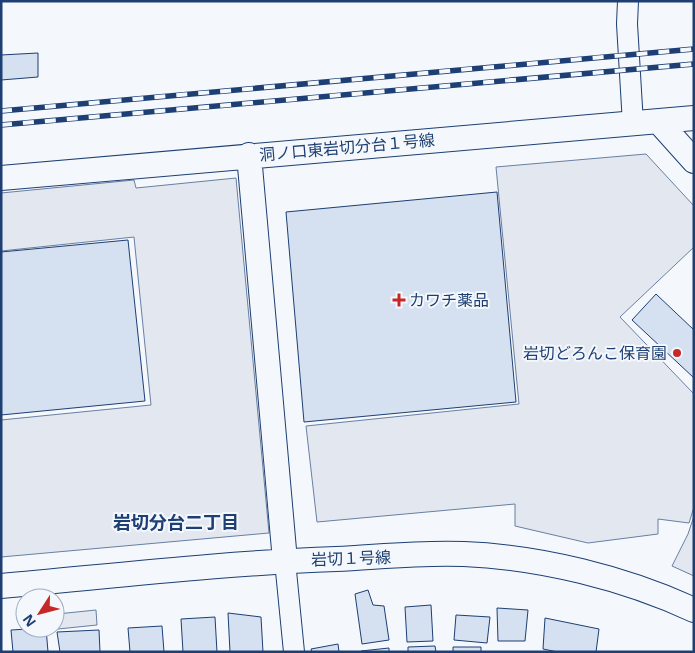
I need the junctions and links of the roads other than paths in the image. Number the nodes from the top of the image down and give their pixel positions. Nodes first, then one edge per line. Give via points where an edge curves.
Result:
1 (628, 1) edge
2 (694, 118) edge
3 (659, 122) junction
4 (633, 124) junction
5 (249, 155) junction
6 (694, 161) edge
7 (1, 178) edge
8 (285, 561) junction
9 (1, 586) edge
10 (694, 610) edge
11 (294, 652) edge

1 - 4 street
2 - 3 street, 洞ノ口東岩切分台１号線
3 - 4 street, 洞ノ口東岩切分台１号線
3 - 6 street
4 - 5 street, 洞ノ口東岩切分台１号線
5 - 7 street, 洞ノ口東岩切分台１号線
5 - 8 street
8 - 9 street, 岩切１号線
8 - 10 street, 岩切１号線 via 464,554 541,562 659,594
8 - 11 street

